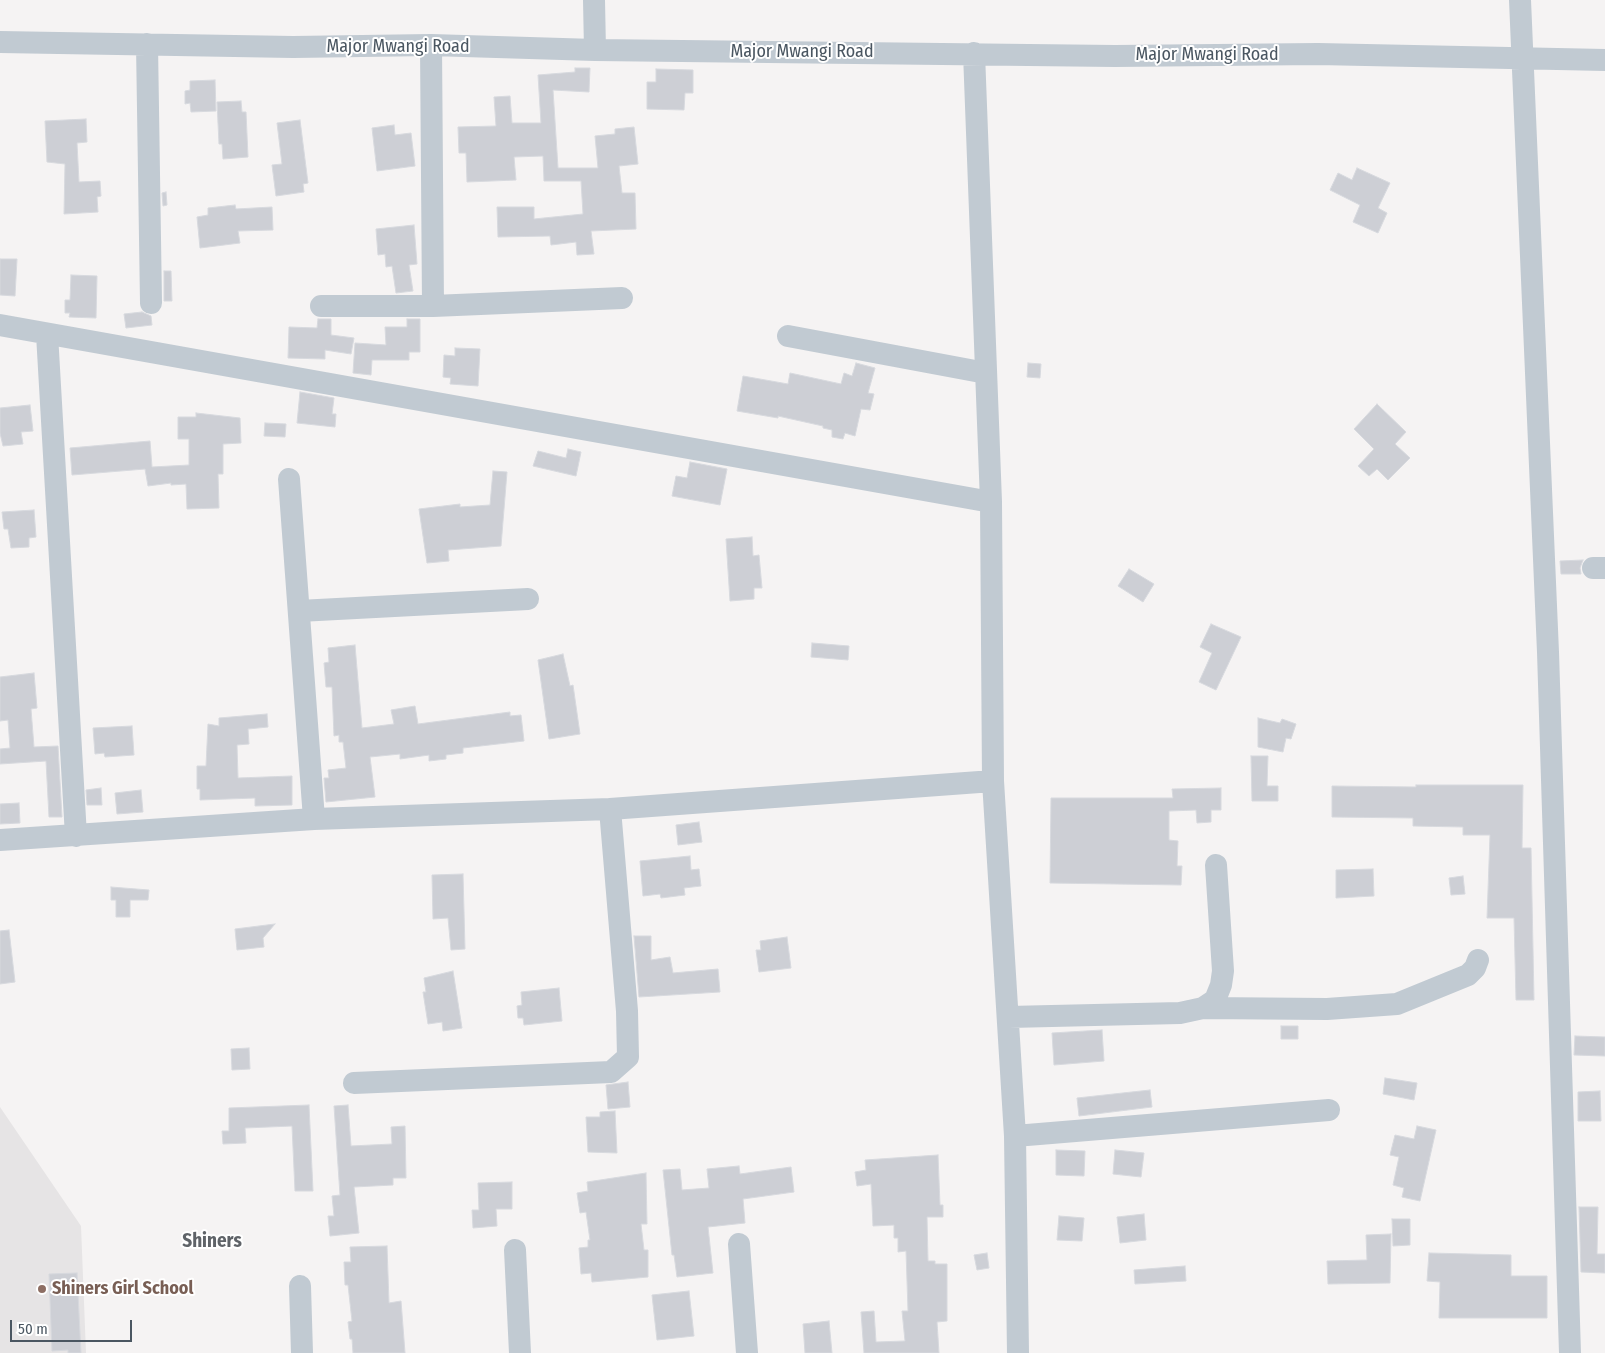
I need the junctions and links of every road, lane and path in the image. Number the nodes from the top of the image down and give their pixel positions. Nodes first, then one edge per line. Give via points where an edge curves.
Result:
1 (594, 0) edge
2 (1520, 0) edge
3 (0, 42) edge
4 (146, 44) junction
5 (431, 45) junction
6 (594, 50) junction
7 (974, 53) junction
8 (1521, 59) junction
9 (1605, 60) edge
10 (622, 298) dead end
11 (151, 303) dead end
12 (321, 306) dead end
13 (433, 306) junction
14 (0, 325) edge
15 (47, 334) junction
16 (788, 336) dead end
17 (986, 372) junction
18 (289, 479) dead end
19 (991, 502) junction
20 (528, 599) dead end
21 (299, 611) junction
22 (993, 781) junction
23 (610, 809) junction
24 (314, 820) junction
25 (76, 836) junction
26 (0, 840) edge
27 (1216, 865) dead end
28 (1478, 960) dead end
29 (1203, 1008) junction
30 (1009, 1017) junction
31 (354, 1083) dead end
32 (1329, 1110) dead end
33 (1015, 1136) junction
34 (739, 1244) dead end
35 (515, 1250) dead end
36 (300, 1286) dead end
37 (302, 1353) edge
38 (520, 1353) edge
39 (747, 1353) edge
40 (1018, 1353) edge
41 (1570, 1353) edge

1 - 6 street
2 - 8 street
3 - 4 street, Major Mwangi Road
4 - 5 street, Major Mwangi Road
4 - 11 street
5 - 6 street, Major Mwangi Road
5 - 13 street
6 - 7 street, Major Mwangi Road
7 - 8 street, Major Mwangi Road via 1318,54
7 - 17 street
8 - 9 street, Major Mwangi Road
8 - 41 street via 1549,662
10 - 13 street
12 - 13 street
14 - 15 street
15 - 19 street
15 - 25 street
16 - 17 street
17 - 19 street
18 - 21 street
19 - 22 street
20 - 21 street
21 - 24 street
22 - 23 street
22 - 30 street
23 - 24 street
23 - 31 street via 628,1057 611,1072
24 - 25 street
25 - 26 street
27 - 29 street via 1223,971 1215,1000
28 - 29 street via 1468,975 1397,1004 1327,1009
29 - 30 street via 1180,1013
30 - 33 street
32 - 33 street
33 - 40 street
34 - 39 street
35 - 38 street
36 - 37 street

